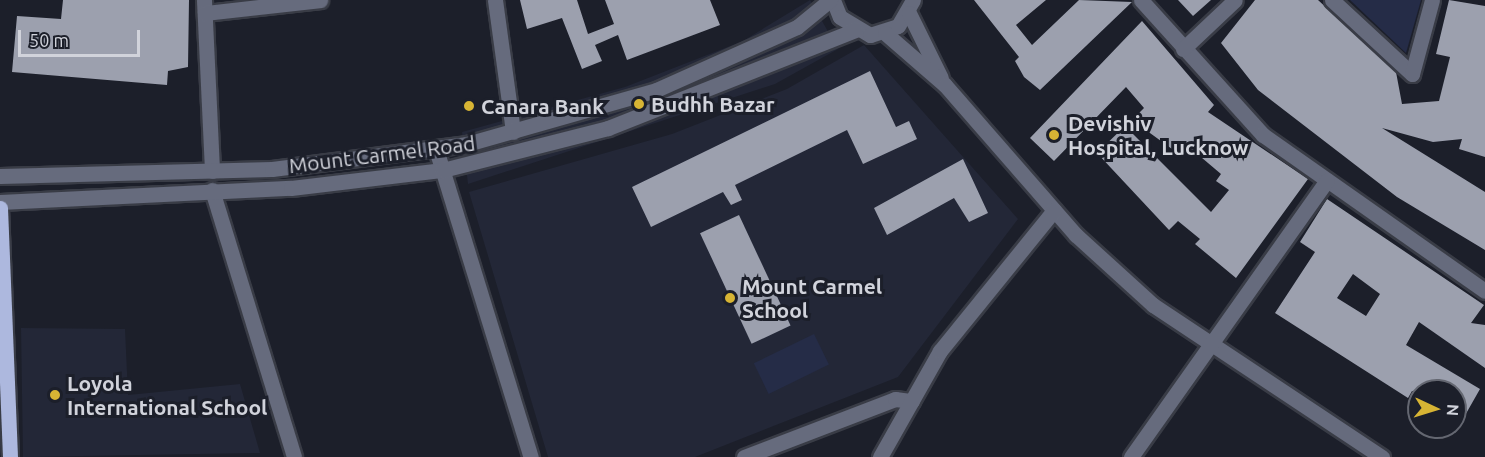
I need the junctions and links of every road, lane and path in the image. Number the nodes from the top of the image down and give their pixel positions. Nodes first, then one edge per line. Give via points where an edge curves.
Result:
1 (320, 0) edge
2 (495, 0) edge
3 (832, 0) edge
4 (1141, 0) edge
5 (1235, 0) edge
6 (1332, 0) edge
7 (1432, 0) edge
8 (204, 6) edge
9 (911, 7) edge
10 (855, 30) junction
11 (885, 33) junction
12 (1183, 49) junction
13 (945, 85) junction
14 (513, 132) junction
15 (436, 149) junction
16 (443, 170) junction
17 (212, 171) junction
18 (0, 176) edge
19 (1327, 180) junction
20 (212, 190) junction
21 (0, 202) edge
22 (0, 208) edge
23 (1054, 210) junction
24 (1485, 291) edge
25 (1211, 346) junction
26 (912, 401) junction
27 (10, 457) edge
28 (294, 457) edge
29 (531, 457) edge
30 (744, 457) edge
31 (880, 457) edge
32 (1131, 457) edge
33 (1382, 457) edge

1 - 8 street
2 - 14 street
3 - 10 street via 840,17
3 - 14 street via 797,27 666,86
4 - 12 street
5 - 12 street
6 - 7 street via 1412,74
8 - 17 street
9 - 11 street
9 - 13 street
10 - 11 street
10 - 16 street, Mount Carmel Road via 608,128
11 - 13 street
12 - 19 street via 1263,135
13 - 23 street
14 - 15 street
15 - 16 street
15 - 17 street
16 - 20 street, Mount Carmel Road
16 - 29 street
17 - 18 street
19 - 24 street
19 - 25 street
20 - 21 street, Mount Carmel Road
20 - 28 street
22 - 27 main road
23 - 25 street via 1153,305
23 - 26 street via 940,351
25 - 32 street
25 - 33 street
26 - 30 street via 895,399
26 - 31 street

